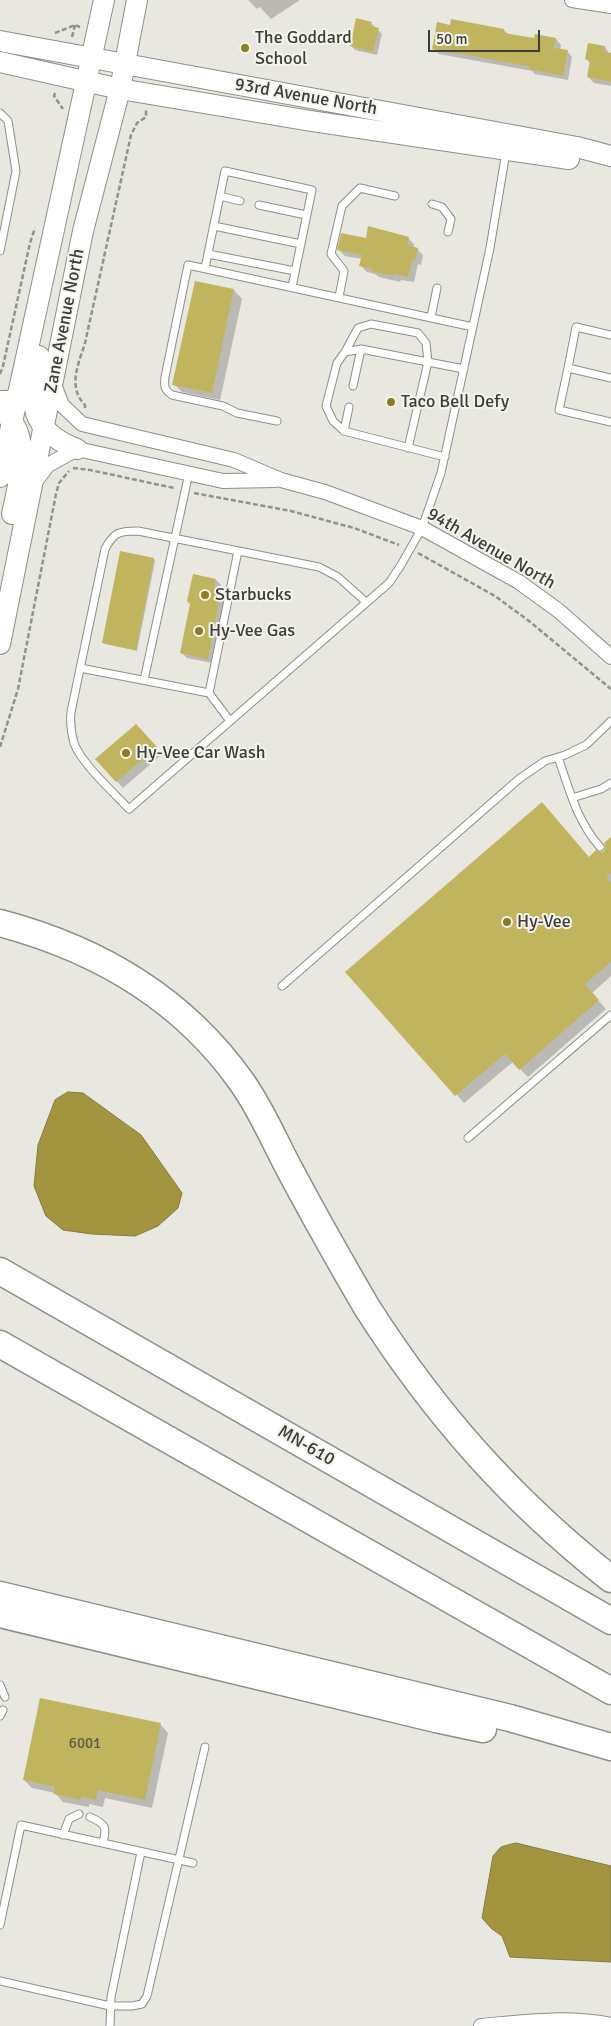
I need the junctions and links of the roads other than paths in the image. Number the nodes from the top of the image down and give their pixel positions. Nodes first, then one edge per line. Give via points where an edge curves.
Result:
1 (104, 0) edge
2 (137, 0) edge
3 (572, 0) edge
4 (611, 6) edge
5 (0, 41) edge
6 (92, 58) junction
7 (0, 62) edge
8 (124, 64) junction
9 (87, 81) junction
10 (120, 89) junction
11 (0, 113) edge
12 (506, 149) junction
13 (611, 156) edge
14 (611, 163) edge
15 (220, 196) junction
16 (395, 196) dead end
17 (240, 201) dead end
18 (432, 204) dead end
19 (259, 205) dead end
20 (306, 214) junction
21 (3, 222) edge
22 (214, 226) junction
23 (448, 232) dead end
24 (52, 243) junction
25 (300, 244) junction
26 (0, 252) edge
27 (208, 254) junction
28 (205, 268) junction
29 (295, 271) junction
30 (292, 287) junction
31 (437, 288) dead end
32 (339, 297) junction
33 (431, 317) junction
34 (473, 327) junction
35 (611, 335) edge
36 (361, 349) junction
37 (346, 352) junction
38 (428, 362) junction
39 (568, 368) junction
40 (464, 369) junction
41 (611, 378) edge
42 (52, 382) junction
43 (354, 386) dead end
44 (9, 395) edge
45 (349, 407) dead end
46 (6, 415) edge
47 (277, 421) dead end
48 (611, 422) edge
49 (43, 428) junction
50 (344, 431) junction
51 (408, 448) junction
52 (445, 458) junction
53 (75, 459) junction
54 (1, 469) edge
55 (189, 474) junction
56 (281, 480) junction
57 (31, 488) junction
58 (422, 528) junction
59 (174, 539) junction
60 (238, 550) junction
61 (0, 580) edge
62 (366, 602) junction
63 (0, 644) edge
64 (611, 657) edge
65 (80, 668) junction
66 (144, 680) junction
67 (208, 693) junction
68 (230, 721) junction
69 (611, 721) edge
70 (558, 757) junction
71 (611, 783) edge
72 (572, 798) junction
73 (600, 847) dead end
74 (0, 923) edge
75 (282, 986) dead end
76 (611, 1015) edge
77 (468, 1138) dead end
78 (0, 1271) edge
79 (0, 1344) edge
80 (611, 1579) edge
81 (0, 1595) edge
82 (0, 1614) edge
83 (611, 1621) edge
84 (0, 1685) edge
85 (611, 1691) edge
86 (5, 1698) dead end
87 (205, 1747) dead end
88 (611, 1747) edge
89 (79, 1814) dead end
90 (90, 1817) dead end
91 (63, 1835) junction
92 (103, 1844) junction
93 (141, 1852) junction
94 (179, 1860) junction
95 (193, 1863) dead end
96 (0, 1925) edge
97 (0, 1981) edge
98 (110, 2006) junction
99 (521, 2024) edge
100 (611, 2025) edge
101 (110, 2026) edge
102 (481, 2026) edge

1 - 6 main road, Zane Avenue North
2 - 8 main road, Zane Avenue North
3 - 4 street
5 - 6 main road, 93rd Avenue North
6 - 8 main road, 93rd Avenue North
6 - 9 main road, Zane Avenue North
7 - 9 main road, 93rd Avenue North
8 - 10 main road, Zane Avenue North
8 - 13 main road, 93rd Avenue North via 569,145
9 - 10 main road, 93rd Avenue North
9 - 24 main road, Zane Avenue North
10 - 12 main road, 93rd Avenue North
10 - 42 main road, Zane Avenue North via 83,231
11 - 21 lane via 8,121 16,171
12 - 14 main road, 93rd Avenue North
12 - 34 lane
15 - 17 lane
15 - 20 lane via 225,171 312,190
15 - 22 lane
16 - 32 lane via 360,188 342,206 332,254 344,271
18 - 23 lane via 442,207 451,219
19 - 20 lane
20 - 25 lane
21 - 26 lane
22 - 25 lane
22 - 27 lane
24 - 44 main road, Zane Avenue North
24 - 49 main road via 50,305 37,366 34,399 36,415
25 - 29 lane
27 - 28 lane
27 - 29 lane
28 - 30 lane
28 - 47 lane via 188,265 164,377 166,391
29 - 30 lane
30 - 32 lane
31 - 33 lane
32 - 33 lane
33 - 34 lane
34 - 40 lane
35 - 39 lane via 576,327
36 - 37 lane
36 - 38 lane
36 - 43 lane
37 - 38 lane via 358,328 371,324 418,333 426,343
37 - 50 lane via 337,364 326,406 332,421
38 - 40 lane
38 - 51 lane
39 - 41 lane
39 - 48 lane via 559,410
40 - 52 lane
42 - 49 main road, Zane Avenue North
42 - 56 street, 94th Avenue North via 62,405 82,424 234,460
44 - 46 main road, Zane Avenue North
45 - 50 lane
46 - 54 main road, Zane Avenue North
46 - 61 main road via 17,431 21,446 20,470
49 - 53 main road
49 - 57 main road, Zane Avenue North
50 - 51 lane
51 - 52 lane
52 - 58 lane
53 - 55 street, 94th Avenue North
53 - 57 street via 48,465
55 - 56 street, 94th Avenue North via 224,481
55 - 59 lane
56 - 58 street, 94th Avenue North via 325,492
57 - 63 main road, Zane Avenue North
58 - 62 lane via 389,583
58 - 64 street, 94th Avenue North via 519,582 559,611
59 - 60 lane
59 - 65 lane via 138,531 122,531 111,538 105,549
59 - 66 lane
60 - 62 lane via 319,567 338,577
60 - 67 lane
62 - 68 lane
65 - 66 lane
65 - 68 lane via 70,712 75,744 83,758 129,810
66 - 67 lane
67 - 68 lane
69 - 70 lane via 586,745
70 - 72 lane
70 - 75 lane via 545,761 519,779
71 - 72 lane
72 - 73 lane via 585,827
74 - 80 highway via 70,945 116,969 166,1002 204,1037 242,1082 362,1299 426,1393 452,1427 513,1493 549,1528
76 - 77 lane
78 - 83 highway, MN-610
79 - 85 highway
81 - 88 highway via 510,1718
82 - 88 highway via 450,1722 571,1744
84 - 86 lane
87 - 94 lane
89 - 91 lane via 69,1819
90 - 92 lane via 102,1822 105,1828
91 - 92 lane
91 - 96 lane via 21,1826
92 - 93 lane
93 - 94 lane
93 - 98 lane
94 - 95 lane
94 - 98 lane via 147,1996 142,2004
97 - 98 lane
98 - 101 lane
99 - 100 street via 561,2020
99 - 102 street

